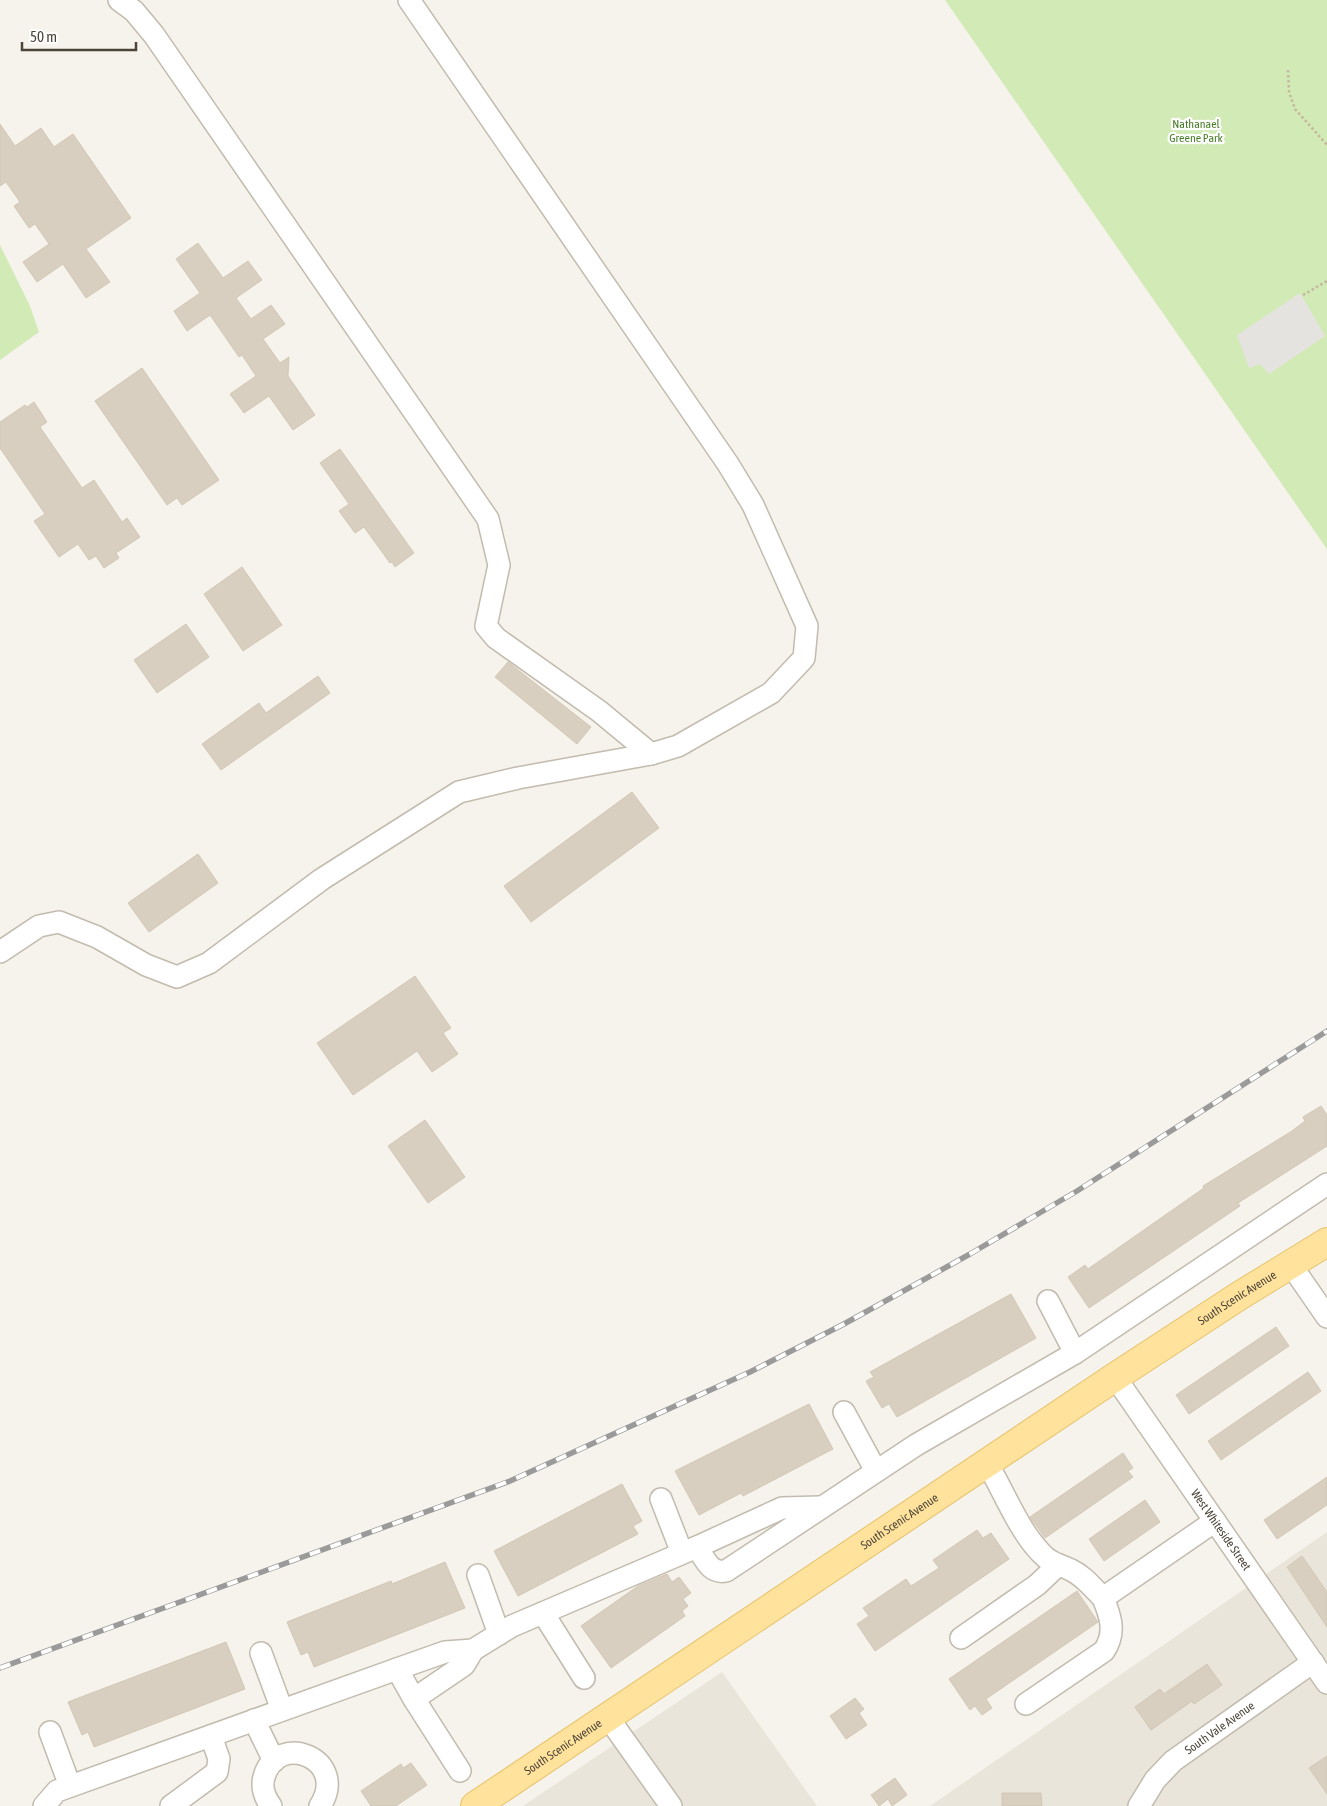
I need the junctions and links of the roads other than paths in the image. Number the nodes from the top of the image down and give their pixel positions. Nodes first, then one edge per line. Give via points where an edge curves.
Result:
1 (119, 0) edge
2 (409, 0) edge
3 (652, 754) junction
4 (0, 952) edge
5 (1327, 1184) edge
6 (1327, 1242) edge
7 (1291, 1265) junction
8 (1048, 1301) dead end
9 (1327, 1317) edge
10 (1075, 1353) junction
11 (1115, 1377) junction
12 (844, 1412) dead end
13 (987, 1463) junction
14 (876, 1471) junction
15 (661, 1499) dead end
16 (820, 1507) junction
17 (1215, 1521) junction
18 (690, 1550) junction
19 (1057, 1566) junction
20 (478, 1574) dead end
21 (1103, 1598) junction
22 (543, 1613) junction
23 (499, 1634) junction
24 (962, 1638) dead end
25 (473, 1650) junction
26 (261, 1653) dead end
27 (1313, 1662) junction
28 (397, 1670) junction
29 (584, 1678) dead end
30 (1327, 1683) edge
31 (414, 1699) junction
32 (1026, 1704) dead end
33 (282, 1710) junction
34 (607, 1716) junction
35 (254, 1720) junction
36 (50, 1732) dead end
37 (211, 1736) junction
38 (274, 1761) junction
39 (460, 1772) dead end
40 (70, 1786) junction
41 (266, 1804) edge
42 (44, 1806) edge
43 (171, 1806) edge
44 (320, 1806) edge
45 (475, 1806) edge
46 (671, 1806) edge
47 (1139, 1806) edge

1 - 3 street via 134,11 154,35 488,519 500,565 486,626 496,638 599,711
2 - 3 street via 728,464 753,505 807,626 804,658 771,693 703,734
3 - 4 street via 459,792 322,879 209,963 177,977 59,922 39,926
5 - 10 street
6 - 7 main road, South Scenic Avenue
7 - 9 street
7 - 11 main road, South Scenic Avenue
8 - 10 street
10 - 14 street
11 - 13 main road, South Scenic Avenue
11 - 17 street, West Whiteside Street
12 - 14 street
13 - 19 street via 1015,1515 1040,1552
13 - 34 main road, South Scenic Avenue
14 - 16 street
15 - 18 street
16 - 18 street via 782,1508
16 - 18 street via 726,1572 718,1573 711,1569
17 - 21 street
17 - 27 street, West Whiteside Street
18 - 22 street
19 - 21 street via 1070,1569 1084,1578
19 - 24 street via 1037,1585
20 - 23 street
21 - 32 street via 1112,1630 1104,1652
22 - 23 street
22 - 29 street
23 - 25 street
25 - 28 street via 445,1652
25 - 31 street via 464,1666
26 - 33 street
27 - 30 street, West Whiteside Street
27 - 47 street, South Vale Avenue via 1173,1760 1155,1780
28 - 31 street
28 - 33 street
31 - 39 street
33 - 35 street
34 - 45 main road, South Scenic Avenue
34 - 46 street
35 - 37 street
35 - 38 street
36 - 40 street
37 - 40 street
37 - 43 street via 219,1759 217,1772
38 - 41 street via 263,1780
38 - 44 street via 293,1753 304,1754 317,1762 326,1775 328,1786
40 - 42 street via 57,1791

